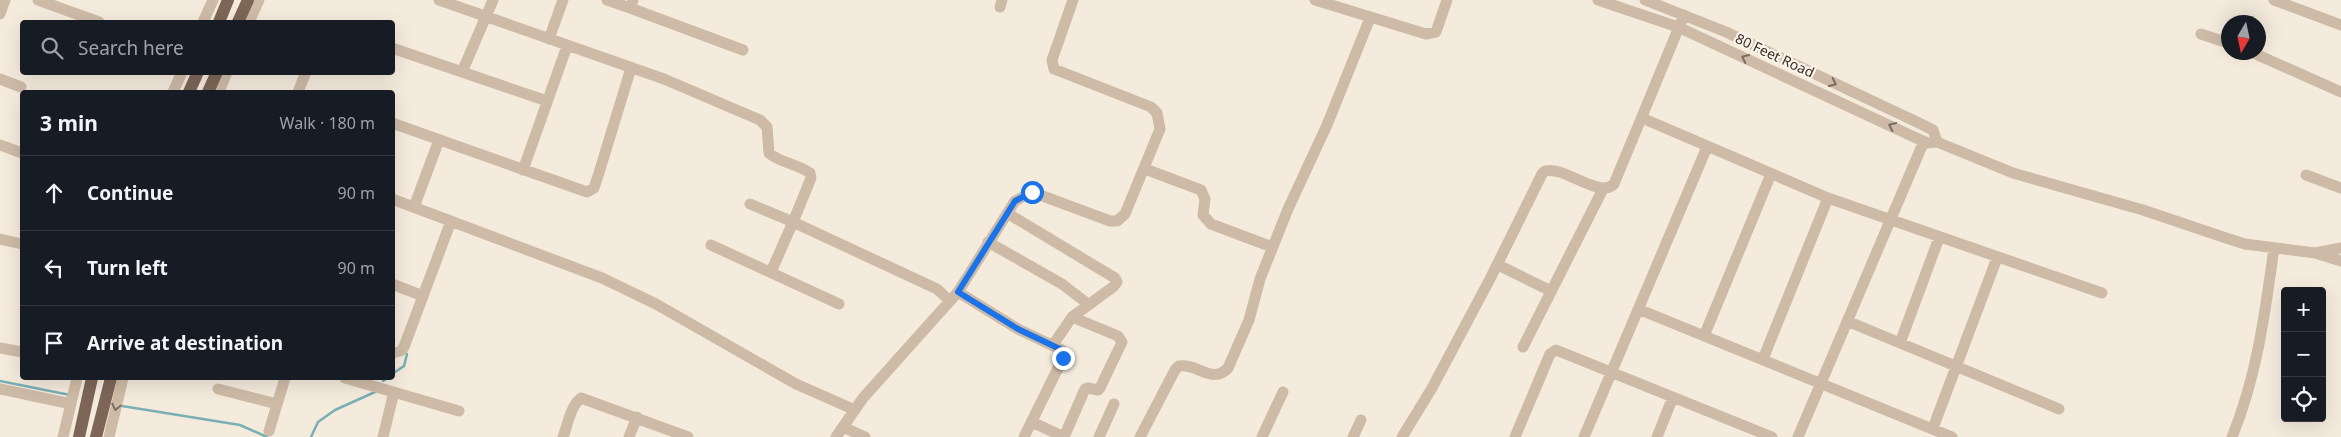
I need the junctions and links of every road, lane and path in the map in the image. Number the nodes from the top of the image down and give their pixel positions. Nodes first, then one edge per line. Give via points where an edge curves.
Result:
1 (5, 0) edge
2 (38, 0) edge
3 (213, 0) edge
4 (228, 0) edge
5 (248, 0) edge
6 (258, 0) edge
7 (439, 0) edge
8 (493, 0) edge
9 (563, 0) edge
10 (607, 0) edge
11 (1073, 0) edge
12 (1315, 0) edge
13 (1447, 0) edge
14 (1598, 0) edge
15 (1644, 0) edge
16 (2274, 0) edge
17 (631, 4) edge
18 (0, 14) edge
19 (1684, 15) junction
20 (487, 16) junction
21 (1370, 18) junction
22 (93, 20) edge
23 (204, 20) edge
24 (220, 20) edge
25 (239, 20) edge
26 (250, 20) edge
27 (2341, 25) edge
28 (1678, 28) junction
29 (2201, 34) dead end
30 (549, 39) junction
31 (2221, 41) edge
32 (567, 46) junction
33 (395, 49) edge
34 (743, 50) dead end
35 (2266, 59) edge
36 (631, 68) junction
37 (462, 72) junction
38 (181, 75) edge
39 (197, 75) edge
40 (216, 75) edge
41 (226, 75) edge
42 (305, 75) edge
43 (0, 79) edge
44 (21, 87) dead end
45 (174, 90) edge
46 (190, 90) edge
47 (209, 90) edge
48 (220, 90) edge
49 (302, 90) edge
50 (2341, 92) edge
51 (547, 102) junction
52 (1642, 118) junction
53 (395, 124) edge
54 (440, 140) junction
55 (1924, 141) junction
56 (1937, 142) junction
57 (0, 145) edge
58 (1707, 147) junction
59 (20, 152) edge
60 (1145, 169) junction
61 (523, 170) junction
62 (1771, 174) junction
63 (2306, 175) dead end
64 (2341, 188) edge
65 (1603, 189) junction
66 (1828, 198) junction
67 (395, 200) edge
68 (750, 204) dead end
69 (414, 208) junction
70 (1007, 213) junction
71 (1890, 221) junction
72 (451, 222) junction
73 (793, 222) junction
74 (1939, 238) junction
75 (0, 239) edge
76 (988, 242) junction
77 (20, 244) edge
78 (711, 245) dead end
79 (1272, 247) junction
80 (2274, 248) junction
81 (2341, 248) edge
82 (2315, 253) junction
83 (1997, 258) junction
84 (2341, 261) edge
85 (1498, 265) junction
86 (771, 272) junction
87 (395, 285) edge
88 (1551, 292) junction
89 (2102, 293) dead end
90 (423, 296) junction
91 (954, 296) junction
92 (839, 304) dead end
93 (1088, 304) junction
94 (1638, 309) junction
95 (1072, 317) junction
96 (1848, 321) junction
97 (1704, 336) junction
98 (1900, 343) junction
99 (1052, 345) junction
100 (1523, 347) dead end
101 (0, 348) edge
102 (20, 352) edge
103 (395, 352) edge
104 (1763, 359) junction
105 (1956, 366) junction
106 (1613, 372) junction
107 (76, 380) edge
108 (92, 380) edge
109 (110, 380) edge
110 (123, 380) edge
111 (284, 380) edge
112 (352, 380) edge
113 (1821, 383) junction
114 (0, 389) edge
115 (218, 389) dead end
116 (394, 392) junction
117 (1283, 392) dead end
118 (1673, 397) junction
119 (72, 398) junction
120 (277, 404) junction
121 (1114, 404) dead end
122 (2060, 409) dead end
123 (855, 410) junction
124 (459, 411) dead end
125 (637, 417) junction
126 (1361, 420) dead end
127 (1032, 422) junction
128 (843, 427) junction
129 (1934, 428) junction
130 (269, 431) dead end
131 (63, 437) edge
132 (79, 437) edge
133 (96, 437) edge
134 (109, 437) edge
135 (383, 437) edge
136 (563, 437) edge
137 (630, 437) edge
138 (688, 437) edge
139 (836, 437) edge
140 (865, 437) edge
141 (1024, 437) edge
142 (1064, 437) edge
143 (1099, 437) edge
144 (1140, 437) edge
145 (1262, 437) edge
146 (1353, 437) edge
147 (1402, 437) edge
148 (1516, 437) edge
149 (1584, 437) edge
150 (1657, 437) edge
151 (1772, 437) edge
152 (1798, 437) edge
153 (1952, 437) edge
154 (2232, 437) edge

1 - 18 street
2 - 22 street
3 - 23 street
4 - 24 main road
5 - 25 main road
6 - 26 street
7 - 20 street
8 - 20 street
9 - 30 street
10 - 17 street
11 - 60 street via 1052,65 1059,72 1157,112 1160,129
12 - 21 street
13 - 21 street via 1432,34
14 - 28 street, 80 Feet Road
15 - 19 street
16 - 27 street
17 - 34 street
19 - 28 street
19 -> 56 street via 1933,130
20 - 30 street
20 - 37 street
21 - 79 street via 1327,125
28 - 52 street
55 -> 28 street, 80 Feet Road
29 - 31 street
30 - 32 street
32 - 36 street
32 - 51 street
33 - 37 street
35 - 50 street
36 - 61 street via 594,188 587,192
36 - 73 street via 760,120 767,127 769,153 810,173 811,178
37 - 51 street
38 - 45 street
39 - 46 main road
40 - 47 main road
41 - 48 street
42 - 49 street
43 - 44 street
51 - 61 street
52 - 58 street
52 - 65 street via 1614,184
53 - 54 street
54 - 61 street
54 - 69 street
55 - 56 street, 80 Feet Road
55 - 71 street
56 - 80 street via 2013,173 2143,210 2226,238
57 - 59 street
58 - 62 street
58 - 94 street
60 - 70 street via 1125,214 1117,221 1032,192 1015,201
60 - 79 street via 1200,190 1205,199 1203,215 1211,224
62 - 66 street
62 - 97 street
63 - 64 street
65 - 85 street via 1555,171 1545,171
65 - 88 street
66 - 71 street
66 - 104 street
67 - 69 street
68 - 73 street
69 - 72 street
70 - 76 street
70 - 93 street via 1116,278 1113,287
71 - 74 street
71 - 96 street
72 - 90 street
72 - 123 street via 602,278 656,304 796,384
73 - 86 street
73 - 91 street
74 - 83 street
74 - 98 street
75 - 77 street
76 - 91 street
76 - 93 street via 1062,284
78 - 86 street
79 - 144 street via 1249,320 1228,368 1213,375 1189,366 1179,366
80 - 82 street
80 - 154 street via 2256,366
81 - 82 street
82 - 84 street
83 - 89 street
83 - 105 street
85 - 88 street
85 - 147 street
86 - 92 street
87 - 90 street
88 - 100 street
90 - 103 street via 404,347
91 - 99 street
91 - 123 street
93 - 95 street
94 - 97 street
94 - 106 street
95 - 99 street
95 - 142 street via 1118,336 1122,342 1100,388 1086,390
96 - 98 street
96 - 113 street
97 - 104 street
98 - 105 street
99 - 127 street via 1065,354
101 - 102 street
104 - 113 street
105 - 122 street
105 - 129 street
106 - 118 street
106 - 148 street via 1561,351 1553,351
106 - 149 street
107 - 119 street
108 - 132 main road
109 - 133 main road
110 -> 134 street
111 - 120 street
112 - 116 street
113 - 129 street
113 - 152 street
114 - 119 street
115 - 120 street
116 - 124 street
116 - 135 street
117 - 145 street
118 - 150 street
118 - 151 street
119 - 131 street
120 - 130 street
121 - 143 street
123 - 128 street
125 - 136 street via 581,398 571,412
125 - 137 street
125 - 138 street
126 - 146 street
127 - 141 street
127 - 142 street
128 - 139 street
128 - 140 street
129 - 153 street

